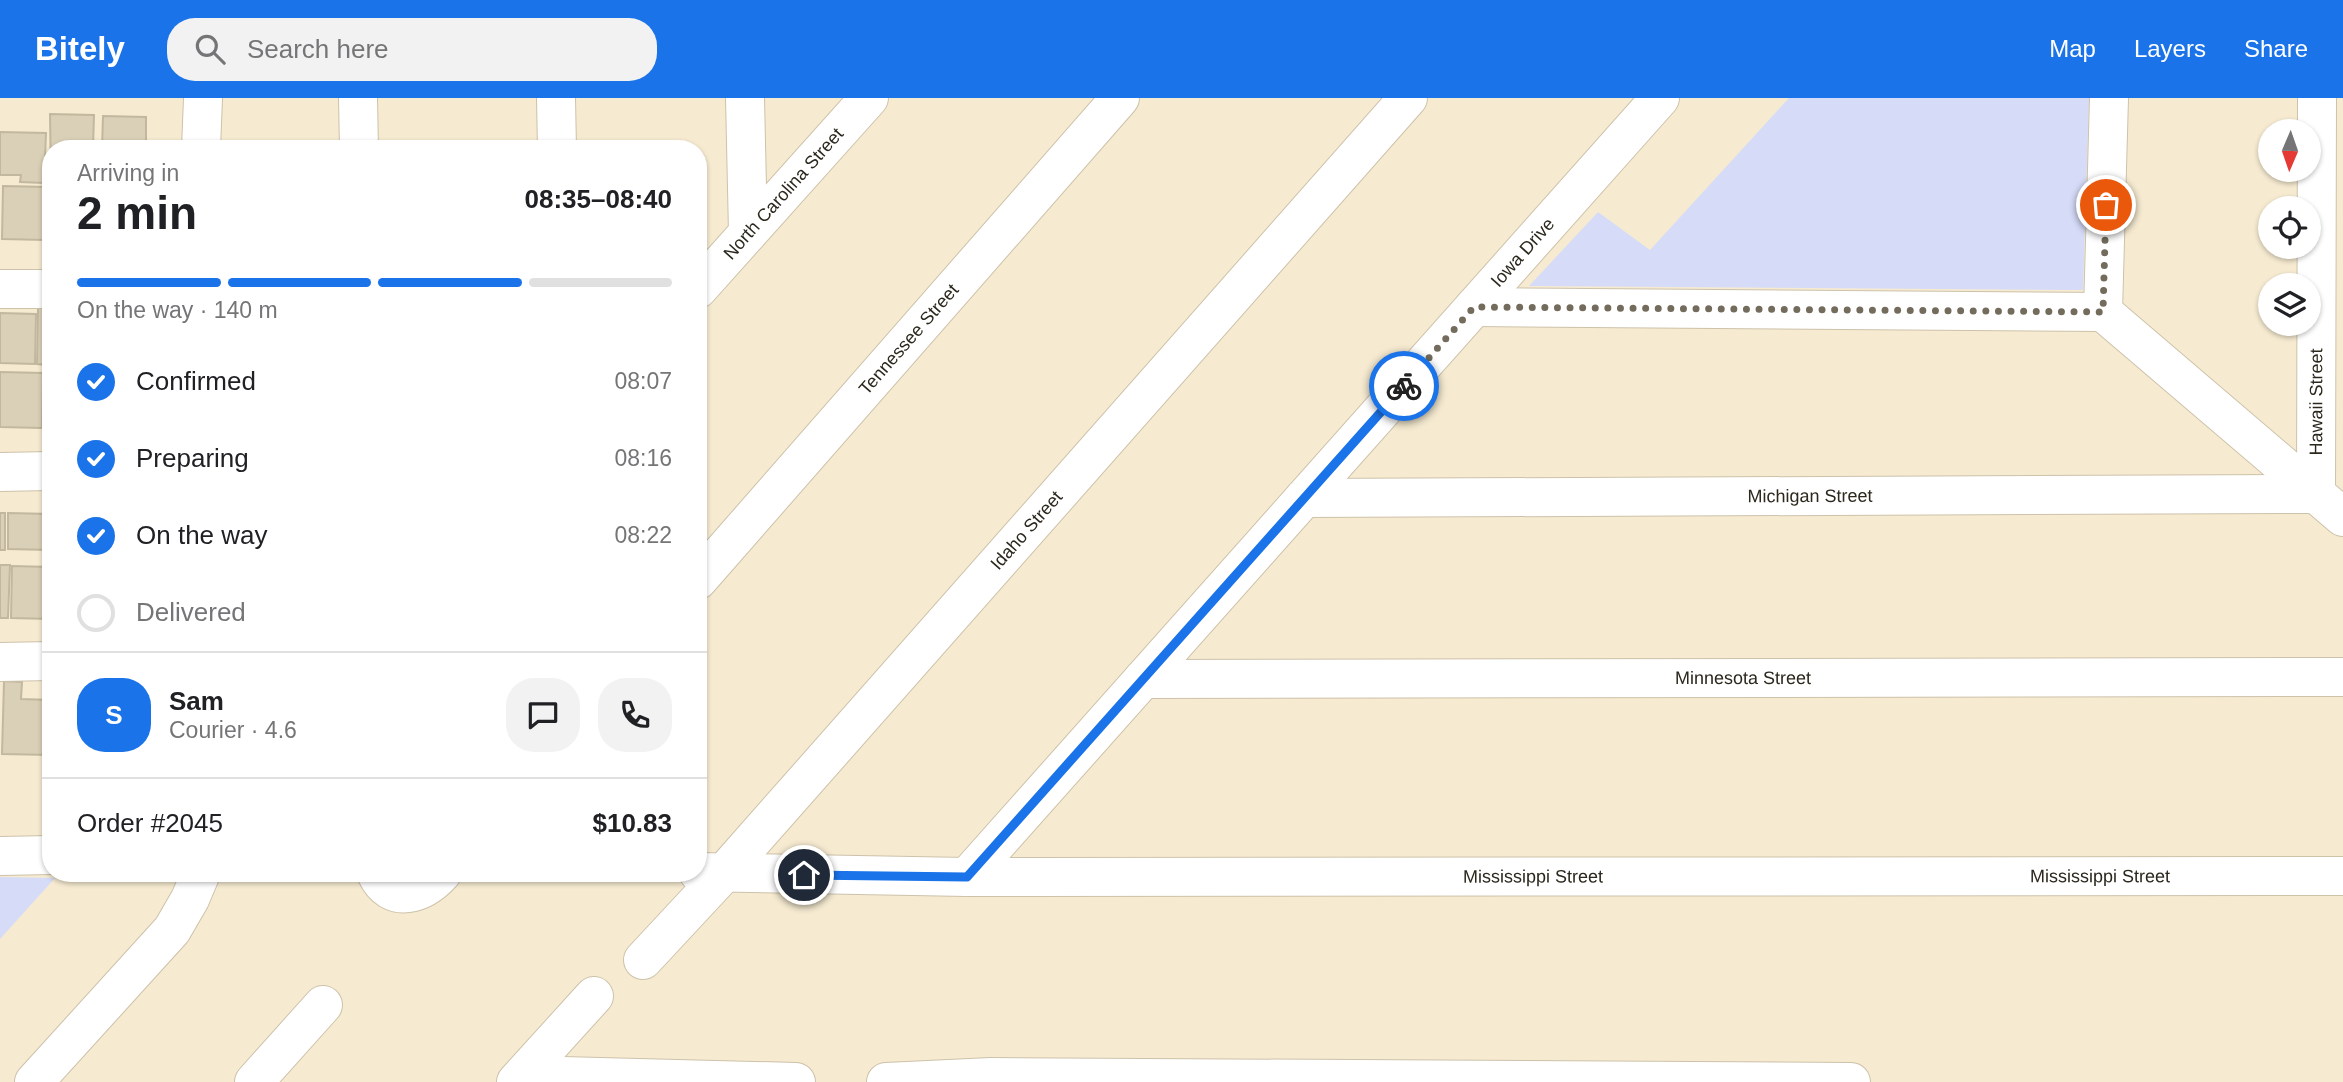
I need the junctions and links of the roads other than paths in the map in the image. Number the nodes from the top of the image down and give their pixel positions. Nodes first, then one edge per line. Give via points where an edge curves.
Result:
1 (203, 98) edge
2 (358, 98) edge
3 (556, 98) edge
4 (745, 98) edge
5 (869, 98) edge
6 (1119, 98) edge
7 (1408, 98) edge
8 (1660, 98) edge
9 (2109, 98) edge
10 (2317, 98) edge
11 (201, 140) edge
12 (359, 140) edge
13 (557, 140) edge
14 (748, 233) junction
15 (707, 279) edge
16 (0, 289) edge
17 (42, 289) edge
18 (1474, 307) junction
19 (2103, 312) junction
20 (42, 471) edge
21 (0, 472) edge
22 (1304, 498) junction
23 (2330, 506) edge
24 (707, 570) edge
25 (42, 661) edge
26 (0, 662) edge
27 (2343, 677) edge
28 (1143, 679) junction
29 (42, 855) edge
30 (0, 856) edge
31 (710, 873) edge
32 (2343, 876) edge
33 (967, 877) junction
34 (197, 882) edge
35 (432, 882) edge
36 (703, 882) edge
37 (388, 883) edge
38 (643, 960) dead end
39 (594, 996) dead end
40 (323, 1005) dead end
41 (519, 1079) edge
42 (991, 1080) edge
43 (1185, 1080) edge
44 (1370, 1081) edge
45 (1562, 1081) edge
46 (34, 1082) edge
47 (254, 1082) edge
48 (786, 1082) edge
49 (887, 1082) edge
50 (1759, 1082) edge
51 (1851, 1082) edge

1 - 11 street
2 - 12 street
3 - 13 street
4 - 14 street
5 - 14 street, North Carolina Street
6 - 24 street, Tennessee Street
7 - 31 street, Idaho Street
8 - 18 street, Iowa Drive
9 - 19 street
10 - 23 street, Hawaii Street
14 - 15 street, North Carolina Street
16 - 17 street
18 - 19 street
18 - 22 street, Iowa Drive
19 - 23 street
20 - 21 street
22 - 23 street, Michigan Street
22 - 28 street, Iowa Drive
25 - 26 street
27 - 28 street, Minnesota Street
28 - 33 street, Iowa Drive
29 - 30 street
31 - 33 street, Mississippi Street
32 - 33 street, Mississippi Street
34 - 46 street via 172,930
35 - 37 street via 414,893
36 - 38 street, Idaho Street
39 - 41 street
40 - 47 street
41 - 48 street
42 - 43 street
42 - 49 street
43 - 44 street
44 - 45 street
45 - 50 street
50 - 51 street

